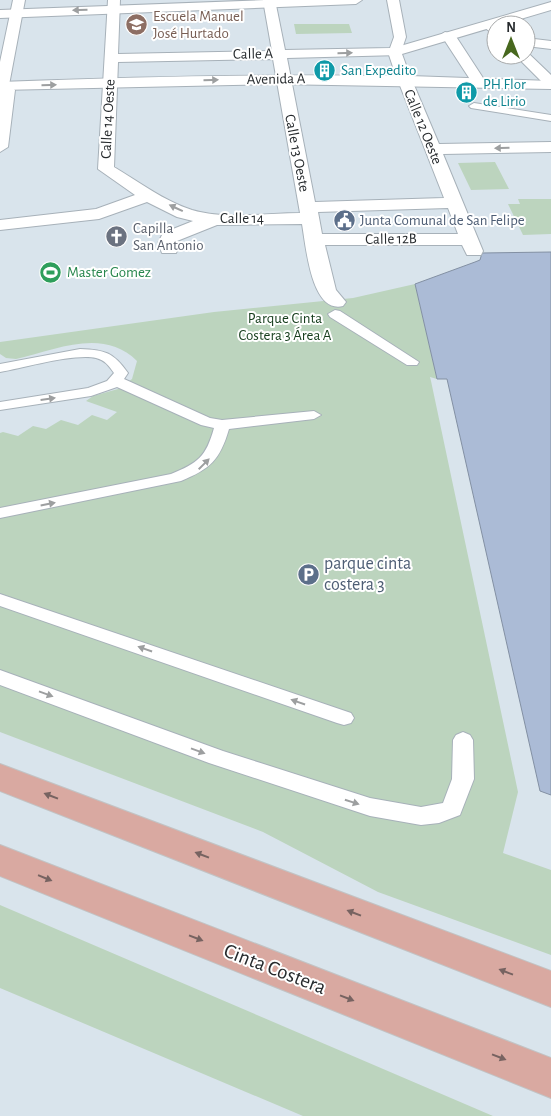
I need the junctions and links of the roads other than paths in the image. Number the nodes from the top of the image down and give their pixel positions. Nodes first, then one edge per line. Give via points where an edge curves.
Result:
1 (356, 0) edge
2 (393, 0) edge
3 (269, 1) edge
4 (113, 4) edge
5 (551, 6) edge
6 (18, 7) edge
7 (0, 14) edge
8 (526, 15) edge
9 (486, 29) edge
10 (445, 36) junction
11 (536, 43) edge
12 (551, 45) edge
13 (395, 52) junction
14 (279, 54) junction
15 (110, 58) junction
16 (532, 65) edge
17 (283, 78) junction
18 (404, 78) junction
19 (478, 82) junction
20 (109, 83) junction
21 (551, 84) edge
22 (1, 86) edge
23 (474, 106) dead end
24 (551, 118) edge
25 (1, 142) edge
26 (551, 147) edge
27 (432, 149) junction
28 (148, 196) junction
29 (454, 203) junction
30 (309, 212) junction
31 (215, 218) junction
32 (0, 225) edge
33 (314, 240) junction
34 (472, 245) joint
35 (169, 249) dead end
36 (336, 308) joint
37 (412, 362) dead end
38 (0, 368) edge
39 (115, 380) junction
40 (0, 406) edge
41 (314, 415) dead end
42 (222, 425) junction
43 (0, 514) edge
44 (0, 600) edge
45 (0, 677) edge
46 (344, 718) dead end
47 (463, 740) dead end
48 (0, 777) edge
49 (0, 860) edge
50 (551, 989) edge
51 (551, 1078) edge

1 - 3 street
2 - 13 street, Calle 12 Oeste via 400,37
3 - 4 street
3 - 14 street, Calle 13 Oeste
4 -> 6 street
4 - 15 street, Calle 14 Oeste
5 - 8 street, Calle A
6 - 7 street
6 - 22 street
9 - 10 street, Calle A
10 - 13 street, Calle A
10 - 19 street via 450,38
11 - 12 street
14 -> 13 street, Calle A
13 - 18 street, Calle 12 Oeste
14 - 15 street, Calle A
14 - 17 street, Calle 13 Oeste
15 - 20 street, Calle 14 Oeste
16 - 21 street
17 - 18 street, Avenida A
20 -> 17 street, Avenida A
17 - 30 street, Calle 13 Oeste
18 - 19 street, Avenida A
18 - 27 street, Calle 12 Oeste
19 - 21 street, Avenida A
22 -> 20 street, Avenida A
20 - 28 street, Calle 14 Oeste via 106,168
22 - 25 street via 8,90
23 - 24 lane
26 -> 27 street
27 - 29 street, Calle 12 Oeste
31 -> 28 street, Calle 14 via 193,216
28 - 32 street via 99,214
29 - 30 street, Calle 14
29 - 34 street, Calle 12 Oeste
30 - 31 street, Calle 14
30 - 33 street, Calle 13 Oeste
31 - 35 street via 170,237
33 - 34 street, Calle 12B
33 - 36 street, Calle 13 Oeste via 326,291
36 - 37 lane
38 - 39 lane via 72,354 98,354 112,360 121,373
40 -> 39 lane via 91,392
39 - 42 lane via 206,422
41 - 42 lane
43 -> 42 lane via 166,480 199,469 214,453
46 -> 44 lane
45 -> 47 lane via 216,757 370,807 421,816 452,809 463,779
50 -> 48 main road
49 -> 51 main road, Cinta Costera

